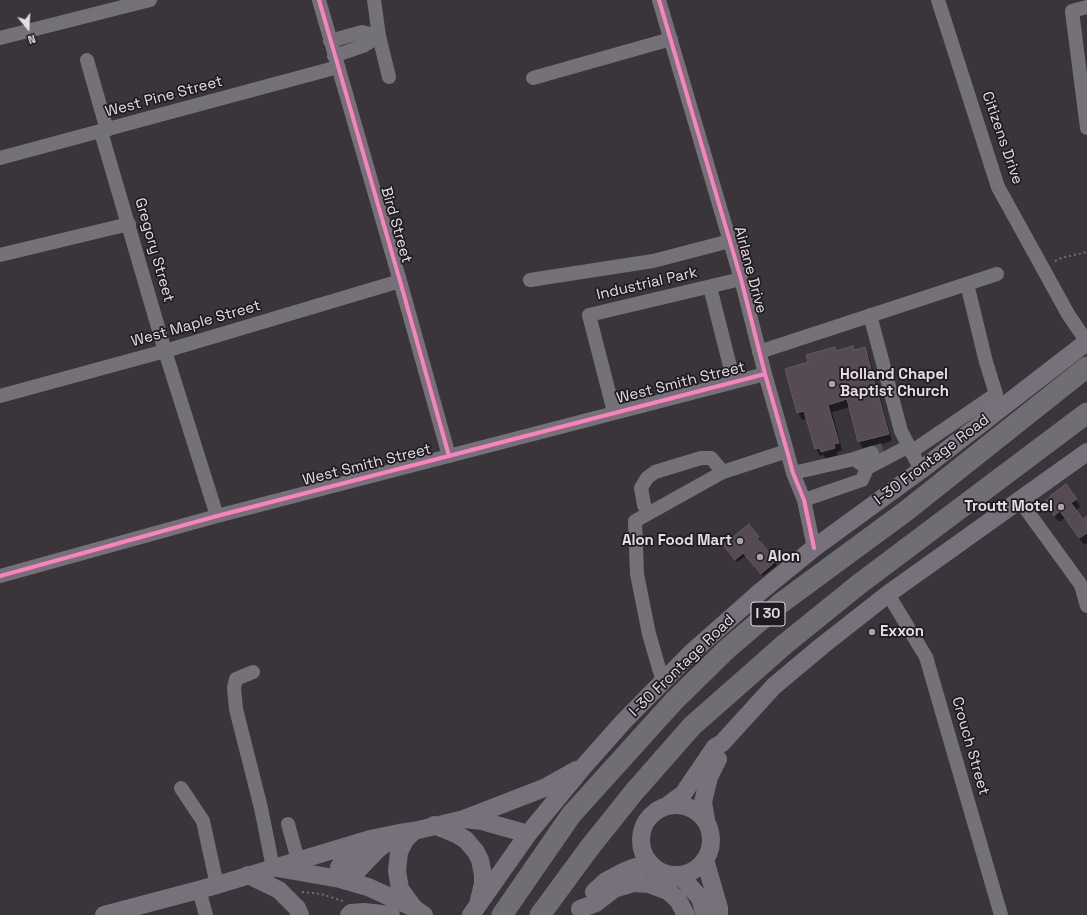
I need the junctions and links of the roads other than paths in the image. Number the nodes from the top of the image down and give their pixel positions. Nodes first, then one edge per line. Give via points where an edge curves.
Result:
1 (150, 0) edge
2 (321, 0) edge
3 (374, 0) edge
4 (659, 0) edge
5 (938, 0) edge
6 (111, 5) edge
7 (1087, 7) edge
8 (379, 36) junction
9 (0, 38) edge
10 (671, 39) junction
11 (330, 41) junction
12 (87, 60) dead end
13 (336, 61) junction
14 (389, 77) dead end
15 (533, 78) dead end
16 (1087, 128) edge
17 (104, 131) junction
18 (0, 158) edge
19 (129, 224) junction
20 (730, 241) junction
21 (0, 255) edge
22 (997, 274) dead end
23 (530, 280) dead end
24 (741, 280) junction
25 (400, 281) junction
26 (967, 284) junction
27 (710, 287) junction
28 (870, 315) junction
29 (1087, 342) edge
30 (165, 351) junction
31 (759, 352) junction
32 (1087, 367) edge
33 (765, 374) junction
34 (734, 382) junction
35 (0, 396) edge
36 (614, 412) junction
37 (1087, 413) edge
38 (906, 450) junction
39 (787, 451) junction
40 (1087, 452) edge
41 (449, 456) junction
42 (854, 459) junction
43 (867, 468) junction
44 (921, 470) junction
45 (723, 472) junction
46 (793, 473) junction
47 (804, 500) junction
48 (1020, 501) junction
49 (649, 512) junction
50 (217, 516) junction
51 (814, 548) junction
52 (0, 576) edge
53 (888, 594) junction
54 (1087, 606) edge
55 (252, 672) dead end
56 (663, 682) junction
57 (722, 743) junction
58 (584, 766) junction
59 (181, 788) dead end
60 (668, 805) junction
61 (464, 818) junction
62 (706, 820) junction
63 (288, 824) dead end
64 (434, 825) junction
65 (407, 832) junction
66 (528, 834) junction
67 (370, 839) junction
68 (298, 860) junction
69 (705, 860) junction
70 (652, 865) junction
71 (274, 868) junction
72 (248, 875) junction
73 (676, 875) junction
74 (340, 879) junction
75 (217, 885) junction
76 (199, 890) junction
77 (348, 907) edge
78 (475, 910) edge
79 (132, 912) edge
80 (419, 912) edge
81 (578, 912) edge
82 (104, 915) edge
83 (206, 915) edge
84 (300, 915) edge
85 (391, 915) edge
86 (502, 915) edge
87 (540, 915) edge
88 (686, 915) edge
89 (705, 915) edge
90 (719, 915) edge
91 (1001, 915) edge

1 - 6 street
2 - 11 street, Bird Street
3 - 8 street
4 - 10 street, Airlane Drive
5 - 29 street, Citizens Drive via 998,187 1068,314
6 - 9 street
7 - 16 street via 1072,11
8 - 11 street via 362,32
8 - 13 street, West Pine Street
8 - 14 street
10 - 15 street
10 - 20 street, Airlane Drive
11 - 13 street, Bird Street
12 - 17 street, Gregory Street
13 - 17 street, West Pine Street
13 - 25 street, Bird Street
17 - 18 street, West Pine Street
17 - 19 street, Gregory Street
19 - 21 street
19 - 30 street, Gregory Street
20 - 23 street via 654,261
20 - 24 street, Airlane Drive
22 - 26 street
24 - 27 street, Industrial Park
24 - 31 street, Airlane Drive
25 - 30 street, West Maple Street
25 - 41 street, Bird Street
26 - 28 street
26 - 38 street via 996,394
27 - 34 street
27 - 36 street, Industrial Park via 589,315
28 - 31 street
28 - 38 street
29 - 44 main road, I-30 Frontage Road
30 - 35 street, West Maple Street
30 - 50 street, Gregory Street
31 - 33 street, Airlane Drive
32 - 86 highway, I 30 via 906,511 781,603 727,649 674,701 571,815
33 - 34 street, West Smith Street
33 - 39 street, Airlane Drive
34 - 36 street, West Smith Street
36 - 41 street, West Smith Street
37 - 87 highway, I 30 via 858,585 785,644 692,726 619,810
38 - 42 street via 893,447
38 - 43 street
38 - 44 street
39 - 45 street
39 - 46 street, Airlane Drive
40 - 48 main road
41 - 50 street, West Smith Street
42 - 43 street
42 - 46 street
43 - 47 street via 862,480
44 - 51 main road, I-30 Frontage Road
45 - 49 street
45 - 49 street via 711,458 701,458 655,472 647,478 641,488 644,505
46 - 47 street, Airlane Drive
47 - 51 street, Airlane Drive
48 - 53 main road
48 - 54 street via 1081,585
49 - 56 street via 635,520 637,574 649,634
50 - 52 street, West Smith Street
51 - 56 main road, I-30 Frontage Road via 760,592
53 - 57 main road via 774,686
53 - 91 street, Crouch Street via 926,657
55 - 71 street via 236,680 236,709
56 - 58 main road, I-30 Frontage Road
57 - 60 main road via 715,747 683,794
57 - 62 main road via 703,802
58 - 61 main road via 544,788
58 - 66 main road, I-30 Frontage Road
59 - 75 street via 203,822
60 - 62 main road via 681,805 693,809
60 - 70 main road via 653,813 641,835 643,851
61 - 64 main road
61 - 66 main road
62 - 69 main road via 711,844
63 - 68 street
64 - 65 main road
64 - 78 main road via 466,840 480,860 483,884
65 - 67 main road
65 - 74 main road via 376,851 357,871
65 - 80 main road via 406,840 399,852 397,871 400,889
66 - 78 main road, I-30 Frontage Road
67 - 68 main road
67 - 74 main road via 348,854 339,867
68 - 71 main road
69 - 73 main road via 692,871
69 - 90 main road
70 - 73 main road via 663,872
70 - 81 main road via 636,867 606,881
71 - 72 main road
71 - 74 main road
72 - 75 main road
72 - 84 main road via 279,890 297,908
73 - 89 main road via 700,898
74 - 80 main road via 368,887
75 - 76 main road
76 - 79 main road
76 - 83 street
77 - 85 main road via 351,913
79 - 82 main road
81 - 88 main road via 596,903 614,889 634,883 649,884 668,891 678,900

